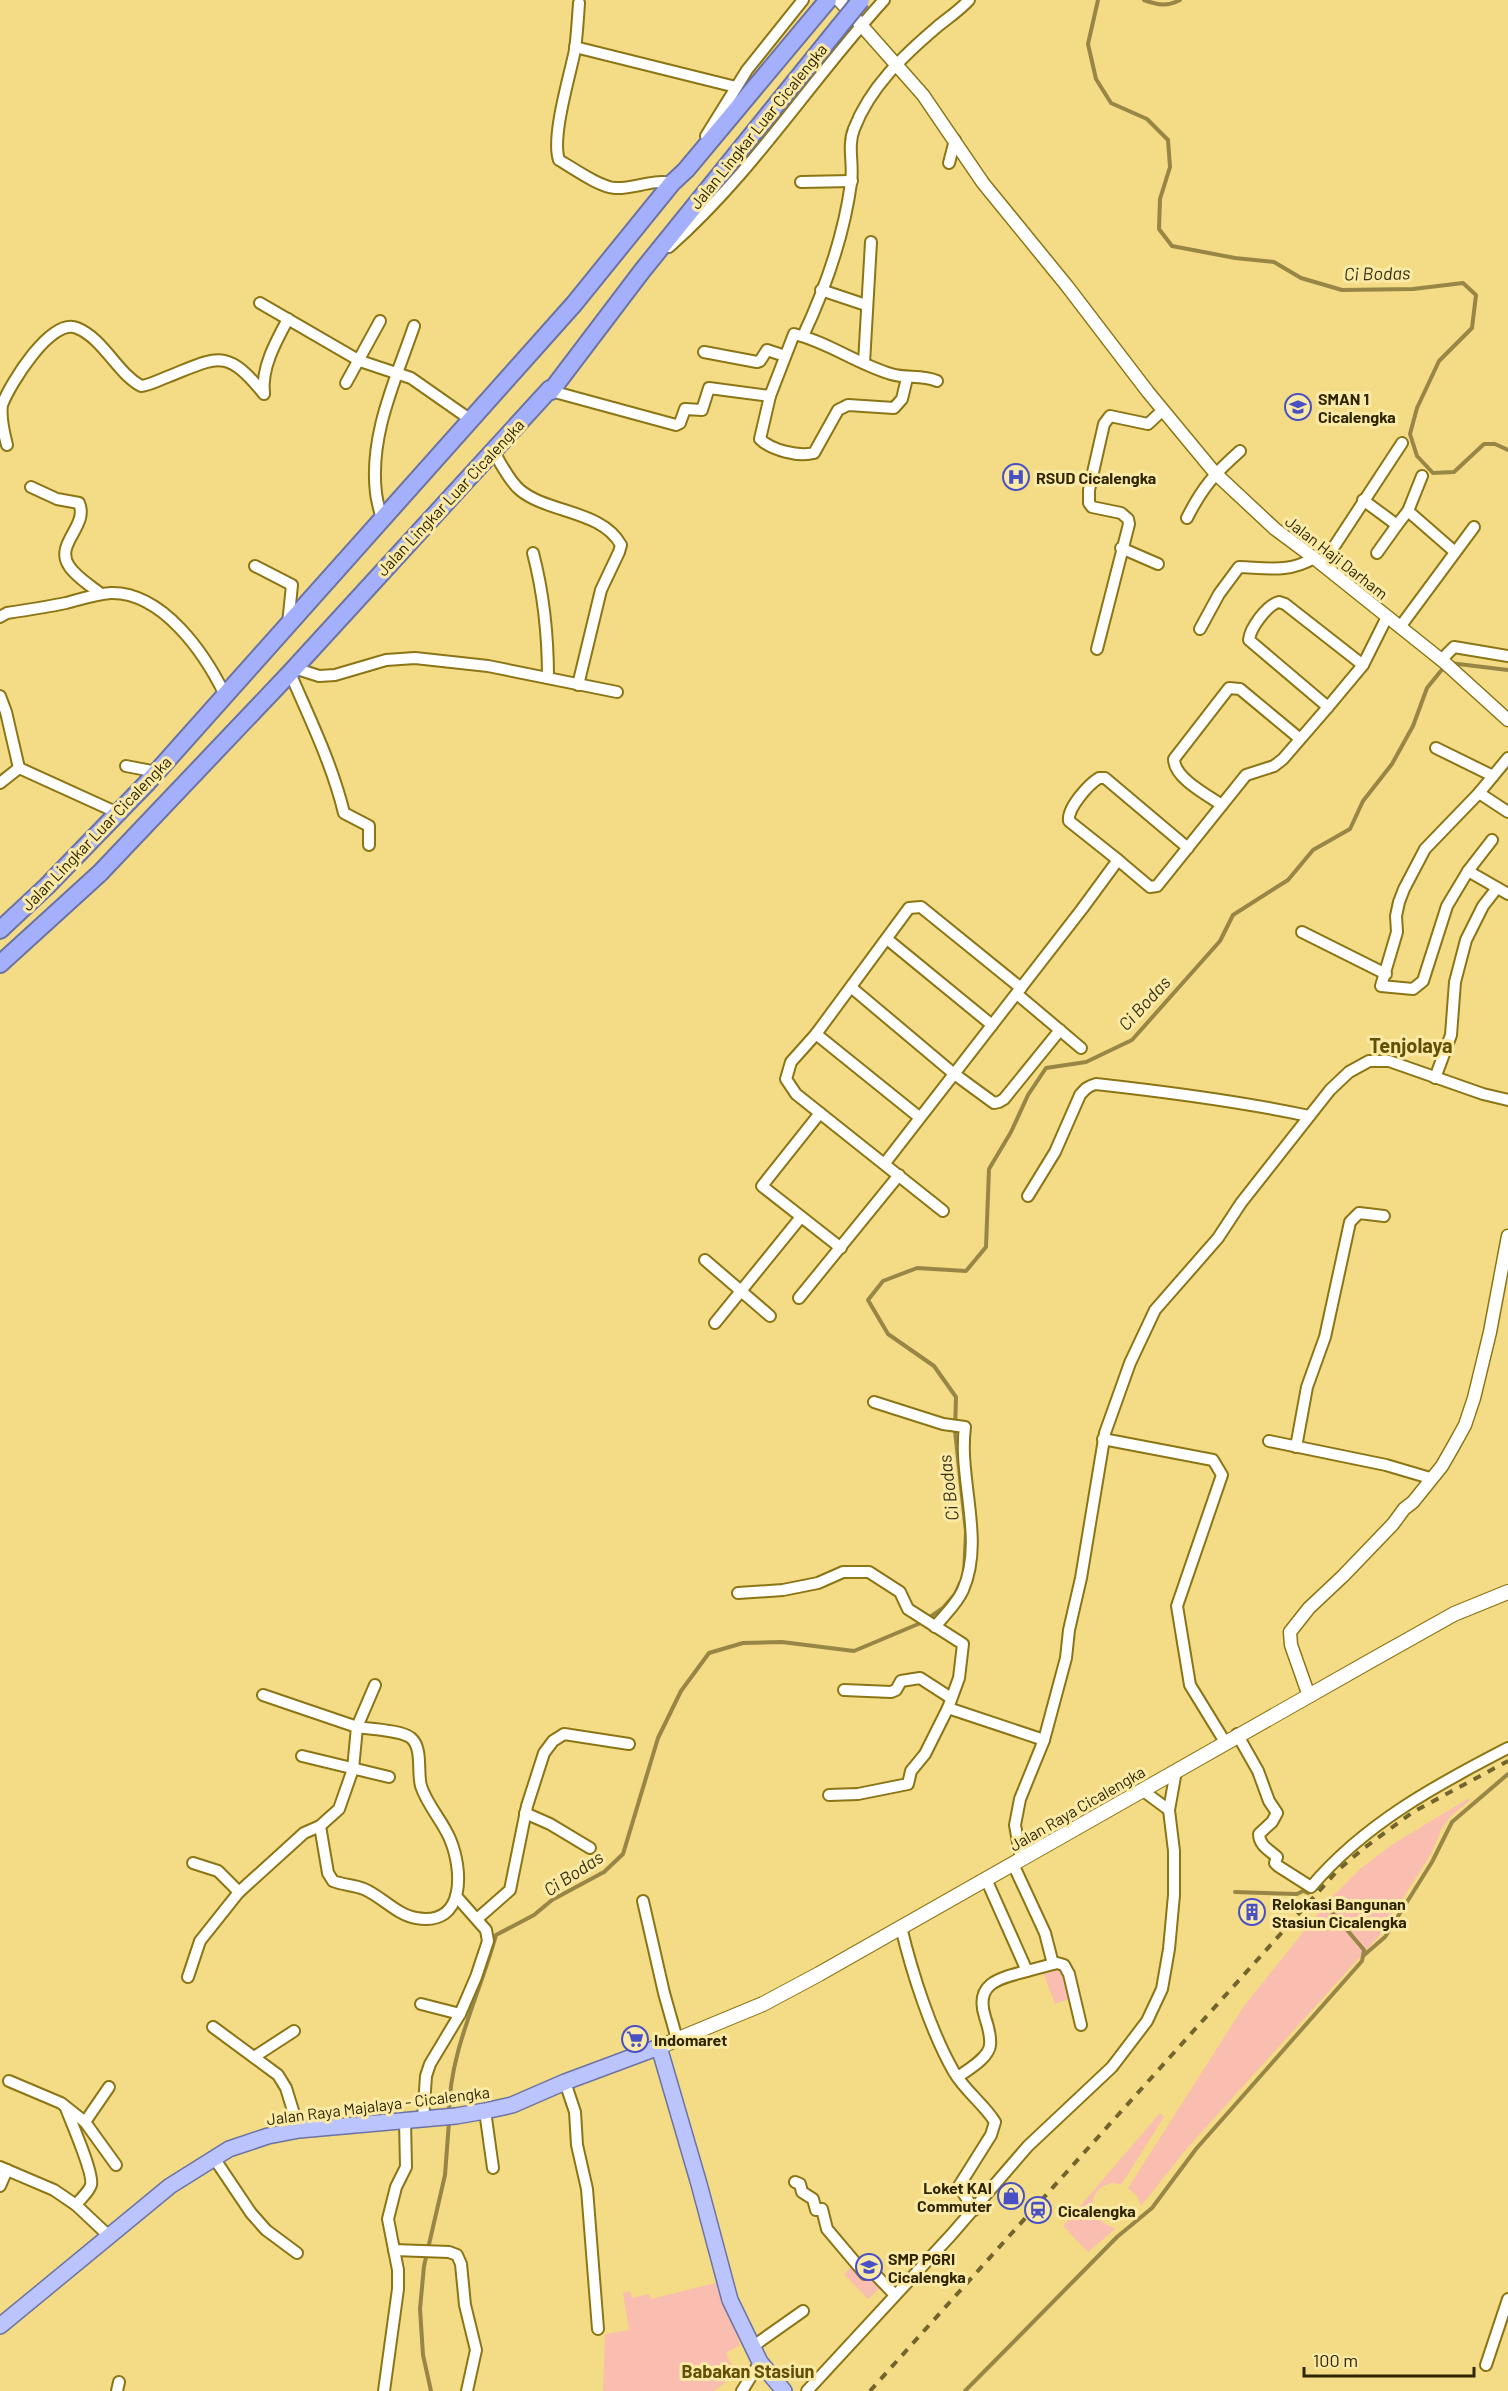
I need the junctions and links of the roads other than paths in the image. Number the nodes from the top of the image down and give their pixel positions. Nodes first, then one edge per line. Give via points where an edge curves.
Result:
1 (803, 0) edge
2 (839, 0) edge
3 (861, 0) edge
4 (884, 0) edge
5 (969, 0) edge
6 (579, 3) dead end
7 (824, 5) edge
8 (861, 26) junction
9 (575, 47) junction
10 (896, 62) junction
11 (736, 87) junction
12 (955, 140) junction
13 (949, 163) dead end
14 (686, 170) junction
15 (852, 181) junction
16 (801, 182) dead end
17 (672, 183) junction
18 (871, 242) dead end
19 (642, 270) junction
20 (821, 290) junction
21 (260, 303) dead end
22 (866, 304) junction
23 (288, 319) junction
24 (380, 321) dead end
25 (414, 326) dead end
26 (803, 336) junction
27 (704, 352) dead end
28 (785, 356) junction
29 (360, 361) junction
30 (864, 363) junction
31 (398, 374) junction
32 (907, 378) junction
33 (936, 381) dead end
34 (346, 383) dead end
35 (551, 391) junction
36 (770, 396) junction
37 (1163, 410) junction
38 (471, 420) junction
39 (1402, 443) dead end
40 (7, 445) dead end
41 (494, 451) junction
42 (1240, 452) dead end
43 (1215, 473) junction
44 (1422, 476) dead end
45 (31, 487) dead end
46 (1364, 500) junction
47 (1408, 511) junction
48 (1187, 518) dead end
49 (382, 520) junction
50 (1397, 525) junction
51 (1474, 527) dead end
52 (1121, 548) junction
53 (1455, 552) junction
54 (533, 553) dead end
55 (1377, 553) dead end
56 (1318, 561) junction
57 (1158, 564) dead end
58 (255, 566) dead end
59 (101, 594) junction
60 (0, 617) edge
61 (1387, 617) junction
62 (288, 625) junction
63 (1400, 627) junction
64 (1200, 629) dead end
65 (1097, 649) dead end
66 (1508, 656) edge
67 (1442, 661) junction
68 (1363, 665) junction
69 (292, 670) junction
70 (548, 678) junction
71 (578, 685) junction
72 (617, 692) dead end
73 (225, 695) junction
74 (0, 696) edge
75 (1328, 707) junction
76 (1508, 720) edge
77 (1299, 738) junction
78 (1436, 748) dead end
79 (1508, 758) edge
80 (126, 766) dead end
81 (19, 768) junction
82 (157, 772) junction
83 (1493, 776) junction
84 (0, 783) edge
85 (1479, 793) junction
86 (1222, 805) junction
87 (1508, 812) edge
88 (118, 813) junction
89 (1492, 840) dead end
90 (369, 844) dead end
91 (1188, 848) junction
92 (1118, 860) junction
93 (1468, 871) junction
94 (1497, 888) junction
95 (1508, 894) edge
96 (0, 930) edge
97 (1302, 933) dead end
98 (887, 939) junction
99 (0, 964) edge
100 (1386, 974) junction
101 (852, 988) junction
102 (1019, 991) junction
103 (992, 1025) junction
104 (1060, 1030) junction
105 (816, 1034) junction
106 (1081, 1048) dead end
107 (953, 1073) junction
108 (1435, 1078) junction
109 (1508, 1100) edge
110 (820, 1113) junction
111 (1309, 1116) junction
112 (919, 1117) junction
113 (885, 1163) junction
114 (899, 1175) junction
115 (1028, 1196) dead end
116 (943, 1211) dead end
117 (1384, 1216) dead end
118 (801, 1217) junction
119 (1508, 1236) edge
120 (841, 1248) junction
121 (705, 1260) dead end
122 (741, 1291) junction
123 (799, 1298) dead end
124 (770, 1316) dead end
125 (715, 1323) dead end
126 (874, 1402) dead end
127 (1103, 1439) junction
128 (1269, 1441) dead end
129 (1296, 1446) junction
130 (1430, 1478) junction
131 (1508, 1592) edge
132 (738, 1593) dead end
133 (934, 1626) junction
134 (375, 1685) dead end
135 (844, 1690) dead end
136 (263, 1695) dead end
137 (1309, 1696) junction
138 (949, 1703) junction
139 (357, 1727) junction
140 (1238, 1734) junction
141 (1044, 1740) junction
142 (1225, 1742) junction
143 (629, 1744) dead end
144 (1508, 1748) edge
145 (302, 1756) dead end
146 (352, 1769) junction
147 (1176, 1771) junction
148 (389, 1777) dead end
149 (1142, 1790) junction
150 (829, 1795) dead end
151 (1169, 1810) junction
152 (525, 1813) junction
153 (320, 1826) junction
154 (590, 1848) dead end
155 (1017, 1861) junction
156 (193, 1863) dead end
157 (986, 1879) junction
158 (239, 1892) junction
159 (456, 1896) junction
160 (643, 1901) dead end
161 (477, 1919) junction
162 (901, 1928) junction
163 (1053, 1964) junction
164 (1027, 1971) junction
165 (188, 1977) dead end
166 (421, 2004) dead end
167 (460, 2014) junction
168 (1081, 2025) dead end
169 (213, 2027) dead end
170 (294, 2031) dead end
171 (678, 2039) junction
172 (659, 2047) junction
173 (254, 2057) junction
174 (958, 2077) junction
175 (9, 2081) dead end
176 (565, 2082) junction
177 (109, 2087) dead end
178 (66, 2107) junction
179 (485, 2111) junction
180 (426, 2119) junction
181 (405, 2121) junction
182 (85, 2122) junction
183 (299, 2130) junction
184 (214, 2158) junction
185 (116, 2165) dead end
186 (4, 2168) edge
187 (493, 2168) dead end
188 (795, 2182) dead end
189 (0, 2186) edge
190 (76, 2205) junction
191 (974, 2210) junction
192 (110, 2237) junction
193 (394, 2250) junction
194 (297, 2253) dead end
195 (894, 2294) junction
196 (1507, 2303) edge
197 (803, 2311) dead end
198 (0, 2326) edge
199 (598, 2329) dead end
200 (1503, 2331) edge
201 (752, 2347) junction
202 (760, 2362) junction
203 (1486, 2365) dead end
204 (384, 2391) edge
205 (467, 2391) edge
206 (742, 2391) edge
207 (784, 2391) edge
208 (807, 2391) edge

1 - 11 street
2 - 8 street, Jalan Haji Darham
3 - 19 highway, Jalan Lingkar Luar Cicalengka, bridge
4 - 8 street
5 - 10 street
6 - 9 street
7 - 14 highway, Jalan Lingkar Luar Cicalengka
8 - 10 street, Jalan Haji Darham
8 - 19 street via 754,161 697,222
9 - 11 street
9 - 17 street via 560,122 559,160 614,188 648,182
10 - 12 street, Jalan Haji Darham
10 - 15 street via 854,129 850,153
11 - 14 street
12 - 13 street
12 - 37 street, Jalan Haji Darham via 984,183
14 - 17 highway, Jalan Lingkar Luar Cicalengka
15 - 16 street
15 - 20 street
17 - 38 highway, Jalan Lingkar Luar Cicalengka via 574,304
18 - 22 street
19 - 35 highway, Jalan Lingkar Luar Cicalengka
20 - 22 street
20 - 26 street
21 - 23 street
22 - 30 street
23 - 29 street
23 - 40 street via 263,378 264,394 236,364 218,358 141,386 79,328 59,328 27,360 2,406
24 - 29 street
25 - 31 street
26 - 28 street via 794,334
26 - 30 street
27 - 28 street via 757,362 767,350
28 - 36 street
29 - 31 street
29 - 34 street
30 - 32 street
31 - 38 street via 411,378
31 - 49 street via 384,409 376,461 376,493
32 - 33 street via 927,376
32 - 36 street via 902,399 894,408 848,405 837,410 814,453 806,455 790,453 760,439
35 - 36 street via 678,425 685,409 702,410 709,388
35 - 41 highway, Jalan Lingkar Luar Cicalengka
37 - 43 street, Jalan Haji Darham
37 - 52 street via 1148,424 1110,416 1104,424 1088,500 1092,507 1121,513 1128,519
38 - 49 highway, Jalan Lingkar Luar Cicalengka
39 - 46 street
41 - 69 highway, Jalan Lingkar Luar Cicalengka
41 - 71 street via 520,491 586,518 611,532 621,545 602,590
42 - 43 street
43 - 48 street
43 - 56 street, Jalan Haji Darham via 1275,530
44 - 47 street
45 - 59 street via 57,499 79,503 82,513 66,548 66,560
46 - 50 street
46 - 56 street
47 - 50 street
47 - 53 street
49 - 62 highway, Jalan Lingkar Luar Cicalengka
50 - 55 street
51 - 53 street
52 - 57 street
52 - 65 street
53 - 63 street
54 - 70 street via 544,597
56 - 61 street, Jalan Haji Darham
56 - 64 street via 1287,569 1239,567
58 - 62 street via 292,585
59 - 60 street
59 - 73 street via 135,597 173,621 204,657
61 - 63 street, Jalan Haji Darham
61 - 68 street
62 - 73 highway, Jalan Lingkar Luar Cicalengka
63 - 67 street, Jalan Haji Darham
66 - 67 street via 1454,647
67 - 76 street, Jalan Haji Darham
68 - 75 street
68 - 75 street via 1285,604 1272,604 1249,640
69 - 70 street via 335,675 387,660 416,658
69 - 90 street via 344,813 369,826
69 - 99 highway, Jalan Lingkar Luar Cicalengka via 100,873
70 - 71 street
71 - 72 street
73 - 82 highway, Jalan Lingkar Luar Cicalengka
74 - 81 street
75 - 77 street
77 - 86 street via 1274,766 1246,776
77 - 86 street via 1240,689 1226,690 1174,759 1180,775
78 - 83 street
79 - 83 street
80 - 82 street
81 - 84 street
81 - 88 street
82 - 88 highway, Jalan Lingkar Luar Cicalengka
83 - 85 street
85 - 87 street
85 - 100 street via 1425,849 1404,889
86 - 91 street
88 - 96 highway, Jalan Lingkar Luar Cicalengka
89 - 93 street
91 - 92 street via 1154,888
91 - 92 street via 1105,778 1099,778 1068,816
92 - 102 street
93 - 94 street
93 - 100 street via 1442,918 1419,986 1405,990 1381,986
94 - 95 street
94 - 108 street via 1466,940 1455,981 1451,1035
97 - 100 street
98 - 101 street
98 - 102 street via 909,908 921,907
98 - 103 street
101 - 105 street
101 - 107 street
102 - 103 street
102 - 104 street
103 - 107 street
104 - 106 street
104 - 107 street via 999,1102 989,1100
105 - 110 street via 791,1062 786,1079 796,1094
105 - 112 street
107 - 112 street
108 - 109 street
108 - 111 street via 1389,1061 1369,1061 1349,1072
110 - 113 street
110 - 118 street via 762,1186
111 - 115 street via 1244,1102 1096,1084 1080,1095 1055,1152
111 - 127 street via 1218,1238 1155,1310 1130,1363
112 - 113 street
113 - 114 street
114 - 116 street
114 - 120 street
117 - 129 street via 1359,1213 1350,1222 1325,1337 1307,1387
118 - 120 street
118 - 122 street
119 - 130 street via 1471,1407 1442,1466
120 - 123 street
121 - 122 street
122 - 124 street
122 - 125 street
126 - 133 street via 965,1427 971,1527 968,1566 960,1595
127 - 141 street via 1066,1658
127 - 142 street via 1213,1460 1222,1475 1177,1606 1191,1686
128 - 129 street
129 - 130 street
130 - 137 street via 1413,1502 1290,1632
131 - 137 main road, Jalan Raya Cicalengka via 1454,1614
132 - 133 street via 792,1589 843,1572 869,1572 900,1592 908,1609
133 - 138 street via 963,1644 959,1678
134 - 139 street
135 - 138 street via 891,1692 902,1681 920,1678
136 - 139 street
137 - 140 main road, Jalan Raya Cicalengka
138 - 141 street
138 - 150 street via 925,1754 911,1771 908,1784 858,1794
139 - 146 street
139 - 159 street via 406,1735 413,1740 421,1785 450,1838 455,1856
140 - 142 main road, Jalan Raya Cicalengka
140 - 144 street via 1277,1813 1258,1834 1259,1839 1277,1857 1278,1866 1311,1887 1340,1855 1389,1817
141 - 155 street via 1020,1799 1015,1825
142 - 147 main road, Jalan Raya Cicalengka
143 - 152 street via 564,1734 557,1738 544,1753
145 - 146 street
146 - 148 street
146 - 153 street via 339,1809
147 - 149 main road, Jalan Raya Cicalengka
147 - 151 street
149 - 151 street
149 - 155 main road, Jalan Raya Cicalengka
151 - 191 street via 1174,1851 1173,1914 1161,1989 1154,2008 1112,2067 1028,2146
152 - 154 street
152 - 161 street via 510,1890
153 - 158 street via 304,1833
153 - 159 street via 328,1873 333,1881 364,1889 415,1918 436,1918 452,1906
155 - 157 main road, Jalan Raya Cicalengka
155 - 163 street via 1046,1933
156 - 158 street via 218,1871
157 - 162 main road, Jalan Raya Cicalengka
157 - 164 street
158 - 165 street via 200,1941
159 - 161 street
160 - 171 street
161 - 167 street via 486,1930 488,1941
162 - 171 main road, Jalan Raya Cicalengka via 763,2004
162 - 174 street via 930,2017
163 - 164 street
163 - 168 street via 1064,1965 1070,1974
164 - 174 street via 990,1984 981,2004 990,2046
166 - 167 street
167 - 180 street via 426,2076
169 - 173 street
170 - 173 street
171 - 172 main road, Jalan Raya Cicalengka
172 - 176 main road, Jalan Raya Majalaya - Cicalengka
172 - 201 main road via 724,2281
173 - 183 street via 283,2082
174 - 191 street via 996,2122 959,2186
175 - 178 street
176 - 179 main road, Jalan Raya Majalaya - Cicalengka via 522,2101
176 - 199 street via 575,2112 577,2145 587,2189
177 - 182 street
178 - 182 street
178 - 190 street via 91,2182
179 - 180 main road, Jalan Raya Majalaya - Cicalengka
179 - 187 street
180 - 181 main road, Jalan Raya Majalaya - Cicalengka
181 - 183 main road, Jalan Raya Majalaya - Cicalengka
181 - 193 street via 406,2167 388,2219
182 - 185 street
183 - 184 main road, Jalan Raya Majalaya - Cicalengka via 245,2143
184 - 192 main road, Jalan Raya Majalaya - Cicalengka via 170,2186
184 - 194 street via 251,2213
186 - 189 street
186 - 190 street via 54,2190
188 - 195 street via 813,2199 816,2210 821,2209 827,2229 865,2274 872,2272
190 - 192 street
191 - 195 street
192 - 198 main road, Jalan Raya Majalaya - Cicalengka
193 - 204 street via 398,2289
193 - 205 street via 457,2255 476,2350
195 - 208 street
196 - 200 street
197 - 201 street
200 - 203 street
201 - 202 main road
202 - 206 street
202 - 207 main road

